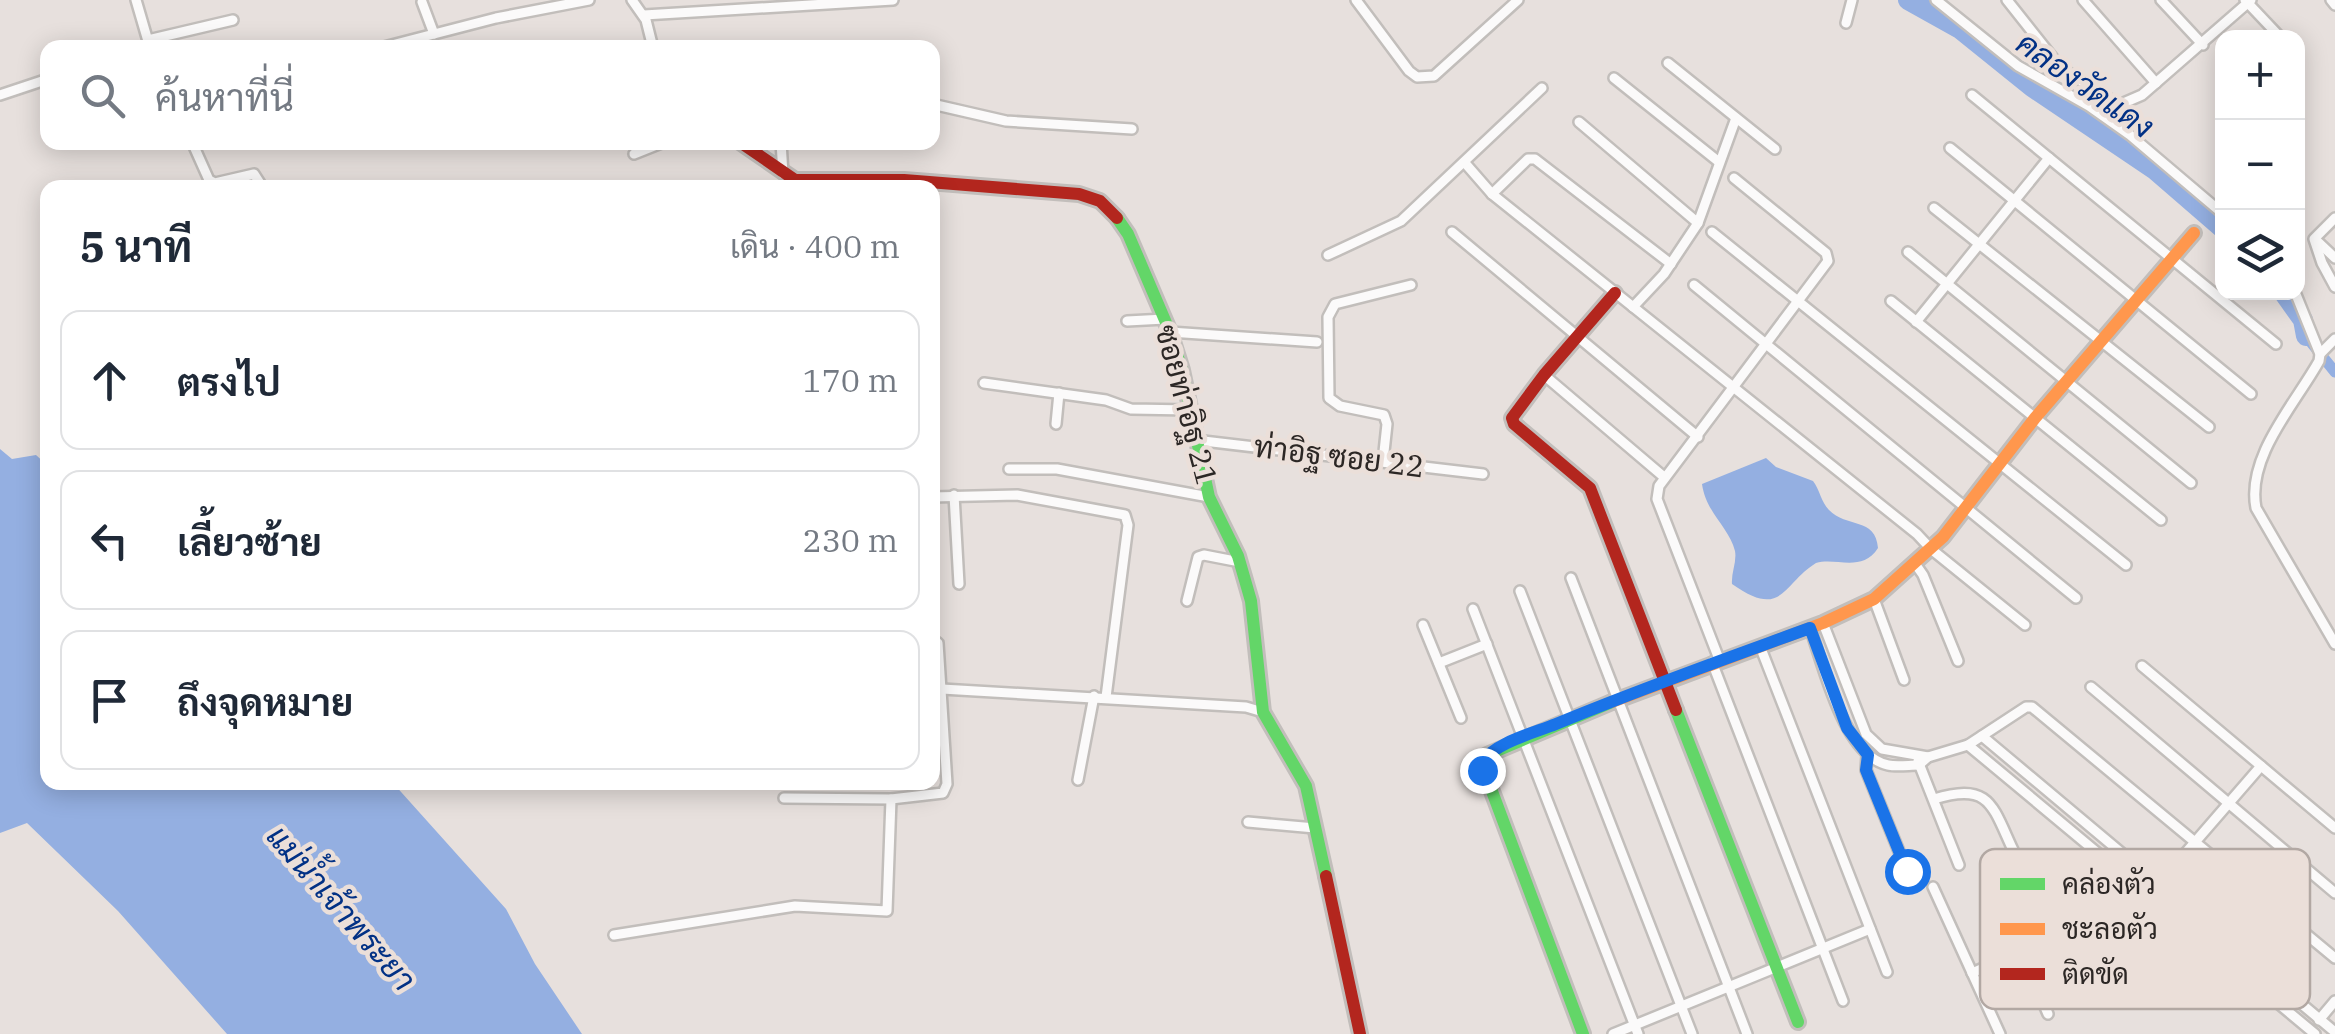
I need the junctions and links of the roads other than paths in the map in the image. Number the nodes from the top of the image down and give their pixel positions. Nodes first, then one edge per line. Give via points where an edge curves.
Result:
1 (136, 0) edge
2 (589, 0) edge
3 (632, 0) edge
4 (893, 0) edge
5 (1356, 0) edge
6 (1518, 0) edge
7 (1852, 0) edge
8 (1936, 0) edge
9 (2007, 0) edge
10 (2083, 0) edge
11 (2162, 0) edge
12 (2248, 1) edge
13 (422, 2) edge
14 (644, 15) junction
15 (233, 20) dead end
16 (1846, 23) dead end
17 (2273, 30) edge
18 (434, 34) junction
19 (148, 40) edge
20 (163, 40) edge
21 (411, 40) edge
22 (651, 40) edge
23 (2203, 45) junction
24 (1668, 64) dead end
25 (1614, 78) dead end
26 (40, 82) edge
27 (2156, 83) junction
28 (1542, 88) dead end
29 (0, 95) edge
30 (1972, 95) dead end
31 (940, 106) edge
32 (1736, 118) junction
33 (1579, 122) dead end
34 (1132, 130) dead end
35 (1950, 148) dead end
36 (1775, 149) dead end
37 (196, 150) edge
38 (644, 150) edge
39 (755, 150) edge
40 (781, 150) edge
41 (634, 154) dead end
42 (2049, 158) junction
43 (1719, 162) junction
44 (1464, 163) junction
45 (782, 174) junction
46 (1734, 178) dead end
47 (210, 180) edge
48 (225, 180) edge
49 (258, 180) edge
50 (795, 180) edge
51 (940, 187) edge
52 (1492, 194) junction
53 (2014, 200) junction
54 (1934, 208) dead end
55 (2218, 210) edge
56 (2335, 218) edge
57 (1698, 223) junction
58 (1452, 232) dead end
59 (1712, 232) dead end
60 (2194, 233) dead end
61 (2314, 238) junction
62 (1979, 244) junction
63 (1908, 252) dead end
64 (1328, 255) dead end
65 (2174, 257) junction
66 (2335, 258) edge
67 (1671, 264) junction
68 (1947, 284) junction
69 (1411, 285) dead end
70 (1694, 285) dead end
71 (2335, 287) edge
72 (1615, 292) junction
73 (2137, 300) junction
74 (2299, 300) edge
75 (1891, 301) dead end
76 (1800, 302) junction
77 (1633, 307) junction
78 (1127, 321) dead end
79 (1916, 322) junction
80 (1167, 326) junction
81 (1576, 338) junction
82 (2335, 339) edge
83 (2102, 341) junction
84 (1317, 342) dead end
85 (1765, 344) junction
86 (2276, 344) dead end
87 (2320, 354) junction
88 (1544, 375) junction
89 (2066, 382) junction
90 (984, 383) dead end
91 (1734, 386) junction
92 (1059, 393) junction
93 (2250, 394) dead end
94 (1190, 410) junction
95 (2035, 418) junction
96 (1056, 424) dead end
97 (2210, 426) dead end
98 (1698, 437) junction
99 (1195, 440) junction
100 (1382, 461) junction
101 (2000, 463) junction
102 (1009, 468) dead end
103 (1483, 474) dead end
104 (1664, 477) junction
105 (2191, 483) dead end
106 (954, 495) junction
107 (940, 496) edge
108 (1209, 497) junction
109 (1966, 506) junction
110 (2162, 520) dead end
111 (1930, 549) junction
112 (1240, 562) junction
113 (2126, 564) dead end
114 (1916, 565) junction
115 (1570, 578) dead end
116 (959, 584) dead end
117 (1520, 590) dead end
118 (2076, 598) dead end
119 (1874, 599) junction
120 (1187, 601) dead end
121 (1473, 608) dead end
122 (1424, 625) dead end
123 (1816, 625) junction
124 (2024, 625) dead end
125 (1486, 644) junction
126 (2335, 644) edge
127 (1760, 646) junction
128 (1958, 660) dead end
129 (1715, 661) junction
130 (1439, 663) junction
131 (940, 666) edge
132 (2142, 666) dead end
133 (1664, 680) junction
134 (1904, 680) dead end
135 (2091, 688) dead end
136 (942, 689) junction
137 (1094, 696) junction
138 (1106, 697) junction
139 (1617, 699) junction
140 (1263, 712) junction
141 (1461, 718) dead end
142 (1570, 718) junction
143 (1982, 736) junction
144 (1523, 738) junction
145 (1968, 745) junction
146 (1868, 755) junction
147 (1921, 758) junction
148 (2261, 766) junction
149 (1078, 780) dead end
150 (2047, 790) junction
151 (784, 798) dead end
152 (891, 799) junction
153 (1934, 800) junction
154 (2038, 801) junction
155 (2229, 804) junction
156 (1248, 822) dead end
157 (1316, 828) junction
158 (2335, 828) edge
159 (2197, 842) junction
160 (2013, 849) edge
161 (2096, 849) edge
162 (2118, 849) edge
163 (2191, 849) edge
164 (2205, 849) edge
165 (2283, 849) edge
166 (1959, 865) dead end
167 (1907, 871) dead end
168 (2310, 872) edge
169 (1933, 887) dead end
170 (2335, 893) edge
171 (1870, 929) junction
172 (614, 935) dead end
173 (2310, 937) edge
174 (1822, 948) junction
175 (2335, 958) edge
176 (1776, 967) junction
177 (1980, 970) edge
178 (1887, 972) dead end
179 (1972, 974) junction
180 (1729, 986) junction
181 (1980, 991) edge
182 (1843, 1000) dead end
183 (2335, 1001) edge
184 (1681, 1006) junction
185 (1988, 1009) edge
186 (2046, 1009) edge
187 (2287, 1009) edge
188 (2308, 1009) edge
189 (2048, 1014) dead end
190 (2320, 1019) junction
191 (1798, 1022) dead end
192 (1636, 1029) edge
193 (2314, 1032) edge
194 (2335, 1032) edge
195 (1360, 1034) edge
196 (1583, 1034) edge
197 (1613, 1034) edge
198 (1692, 1034) edge
199 (1747, 1034) edge
200 (2000, 1034) edge

1 - 19 street
2 - 18 street
3 - 14 street
4 - 14 street
5 - 6 street via 1409,71 1424,78
7 - 16 street
8 - 55 street via 2018,66 2130,135
9 - 27 street via 2061,68 2118,105
10 - 27 street
11 - 23 street
12 - 17 street
12 - 23 street
13 - 18 street
14 - 22 street
15 - 20 street
18 - 21 street
23 - 27 street
24 - 32 street
25 - 43 street
26 - 29 street
28 - 44 street
30 - 42 street
31 - 34 street via 1006,121
32 - 36 street
32 - 43 street
33 - 57 street
35 - 53 street
37 - 47 street
38 - 41 street
39 - 45 street
40 - 45 street
42 - 53 street
42 - 65 street
43 - 57 street
44 - 52 street
44 - 64 street via 1393,227
45 - 50 street, ซอยท่าอิฐ 21
46 - 76 street via 1826,253 1825,268
48 - 49 street via 254,174
51 - 80 street, ซอยท่าอิฐ 21 via 1060,192 1100,201 1128,234
52 - 67 street via 1535,159
52 - 72 street
53 - 62 street
53 - 73 street
54 - 62 street
56 - 61 street
57 - 67 street
58 - 81 street
59 - 76 street
60 - 65 street
61 - 66 street
61 - 71 street
62 - 68 street
62 - 83 street
63 - 68 street
65 - 73 street
65 - 86 street
67 - 77 street
68 - 79 street
68 - 89 street
69 - 100 street via 1335,304 1328,316 1329,398 1384,415
70 - 85 street
72 - 77 street
72 - 81 street
73 - 83 street
73 - 93 street
74 - 87 street
75 - 79 street
76 - 85 street
76 - 101 street
77 - 91 street
78 - 80 street
79 - 95 street
80 - 84 street
80 - 94 street, ซอยท่าอิฐ 21
81 - 88 street
81 - 98 street
82 - 87 street
83 - 89 street
83 - 97 street
85 - 91 street
85 - 109 street
87 - 126 street via 2272,436 2252,489 2256,508
88 - 104 street
88 - 133 street via 1514,412 1514,424 1590,488
89 - 95 street
89 - 105 street
90 - 92 street
91 - 98 street
91 - 111 street
92 - 94 street via 1131,409
92 - 96 street
94 - 99 street, ซอยท่าอิฐ 21
95 - 101 street
95 - 110 street
98 - 104 street
99 - 100 street, ท่าอิฐ ซอย 22
99 - 108 street, ซอยท่าอิฐ 21
100 - 103 street, ท่าอิฐ ซอย 22
101 - 109 street
101 - 113 street
102 - 108 street
104 - 129 street via 1658,500
106 - 107 street
106 - 116 street
106 - 138 street via 1017,495 1120,512 1128,519
108 - 112 street, ซอยท่าอิฐ 21
109 - 111 street
109 - 118 street
111 - 114 street
111 - 124 street
112 - 120 street via 1198,558
112 - 140 street, ซอยท่าอิฐ 21
114 - 119 street
114 - 128 street
115 - 139 street
117 - 142 street
119 - 123 street
119 - 134 street
121 - 125 street
122 - 130 street
123 - 127 street
123 - 146 street via 1847,728
123 - 147 street via 1866,734 1882,749
125 - 130 street
125 - 144 street
127 - 129 street
127 - 171 street
129 - 133 street
129 - 174 street
130 - 141 street
131 - 136 street
132 - 148 street
133 - 139 street
133 - 176 street
135 - 155 street
136 - 137 street
136 - 152 street via 948,784 943,793
137 - 138 street
137 - 149 street
138 - 140 street
139 - 142 street
139 - 180 street
140 - 157 street, ซอยท่าอิฐ 21 via 1306,786
142 - 144 street
142 - 184 street
143 - 145 street
143 - 150 street
143 - 159 street via 2026,707 2037,709
144 - 192 street
144 - 196 street via 1487,754 1482,770
145 - 147 street
145 - 154 street
146 - 147 street via 1890,766
146 - 167 street via 1866,770
147 - 153 street
148 - 155 street
148 - 158 street
150 - 154 street
150 - 162 street
151 - 152 street
152 - 172 street via 887,911 795,906
153 - 160 street via 1961,791 1985,800
153 - 166 street
154 - 161 street
155 - 159 street
155 - 165 street
156 - 157 street
157 - 195 street, ซอยท่าอิฐ 21
159 - 163 street
159 - 164 street
168 - 170 street
169 - 179 street
171 - 174 street
171 - 178 street
173 - 175 street
174 - 176 street
174 - 182 street
176 - 180 street
176 - 191 street
177 - 179 street
179 - 181 street
180 - 184 street
180 - 199 street
183 - 190 street
184 - 192 street
184 - 198 street
185 - 200 street
186 - 189 street
187 - 193 street
188 - 190 street
190 - 193 street
190 - 194 street
192 - 197 street

